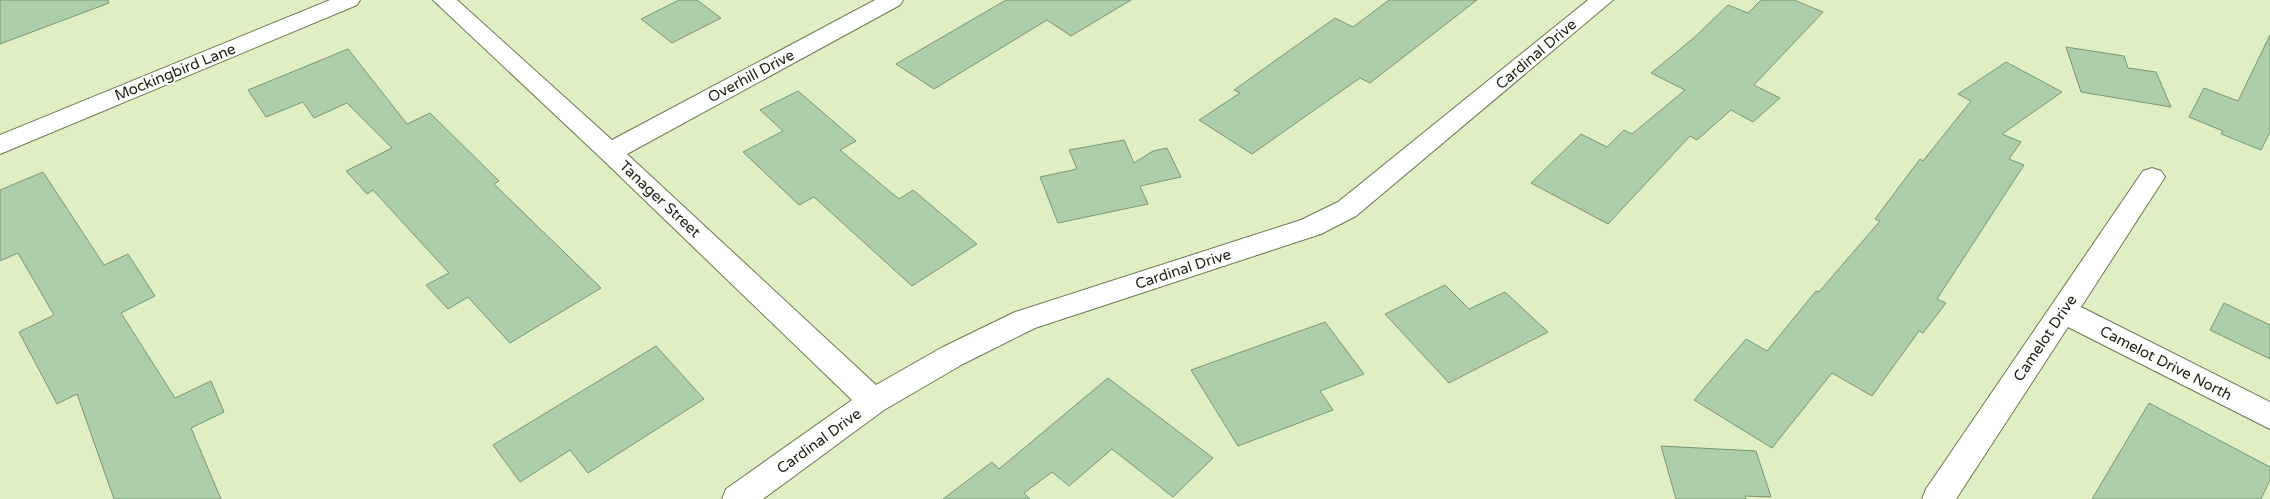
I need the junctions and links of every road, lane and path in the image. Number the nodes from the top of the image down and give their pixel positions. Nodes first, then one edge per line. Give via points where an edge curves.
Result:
1 (349, 0) edge
2 (444, 0) edge
3 (892, 0) edge
4 (1602, 0) edge
5 (0, 145) edge
6 (610, 152) junction
7 (2152, 176) dead end
8 (2062, 311) junction
9 (874, 401) junction
10 (2270, 416) edge
11 (738, 499) edge
12 (1938, 499) edge

1 - 5 street, Mockingbird Lane
2 - 6 street, Tanager Street
3 - 6 street, Overhill Drive
4 - 9 street, Cardinal Drive via 1347,209 1312,227 1025,320 952,356
6 - 9 street, Tanager Street
7 - 8 street, Camelot Drive
8 - 10 street, Camelot Drive North
8 - 12 street, Camelot Drive
9 - 11 street, Cardinal Drive

